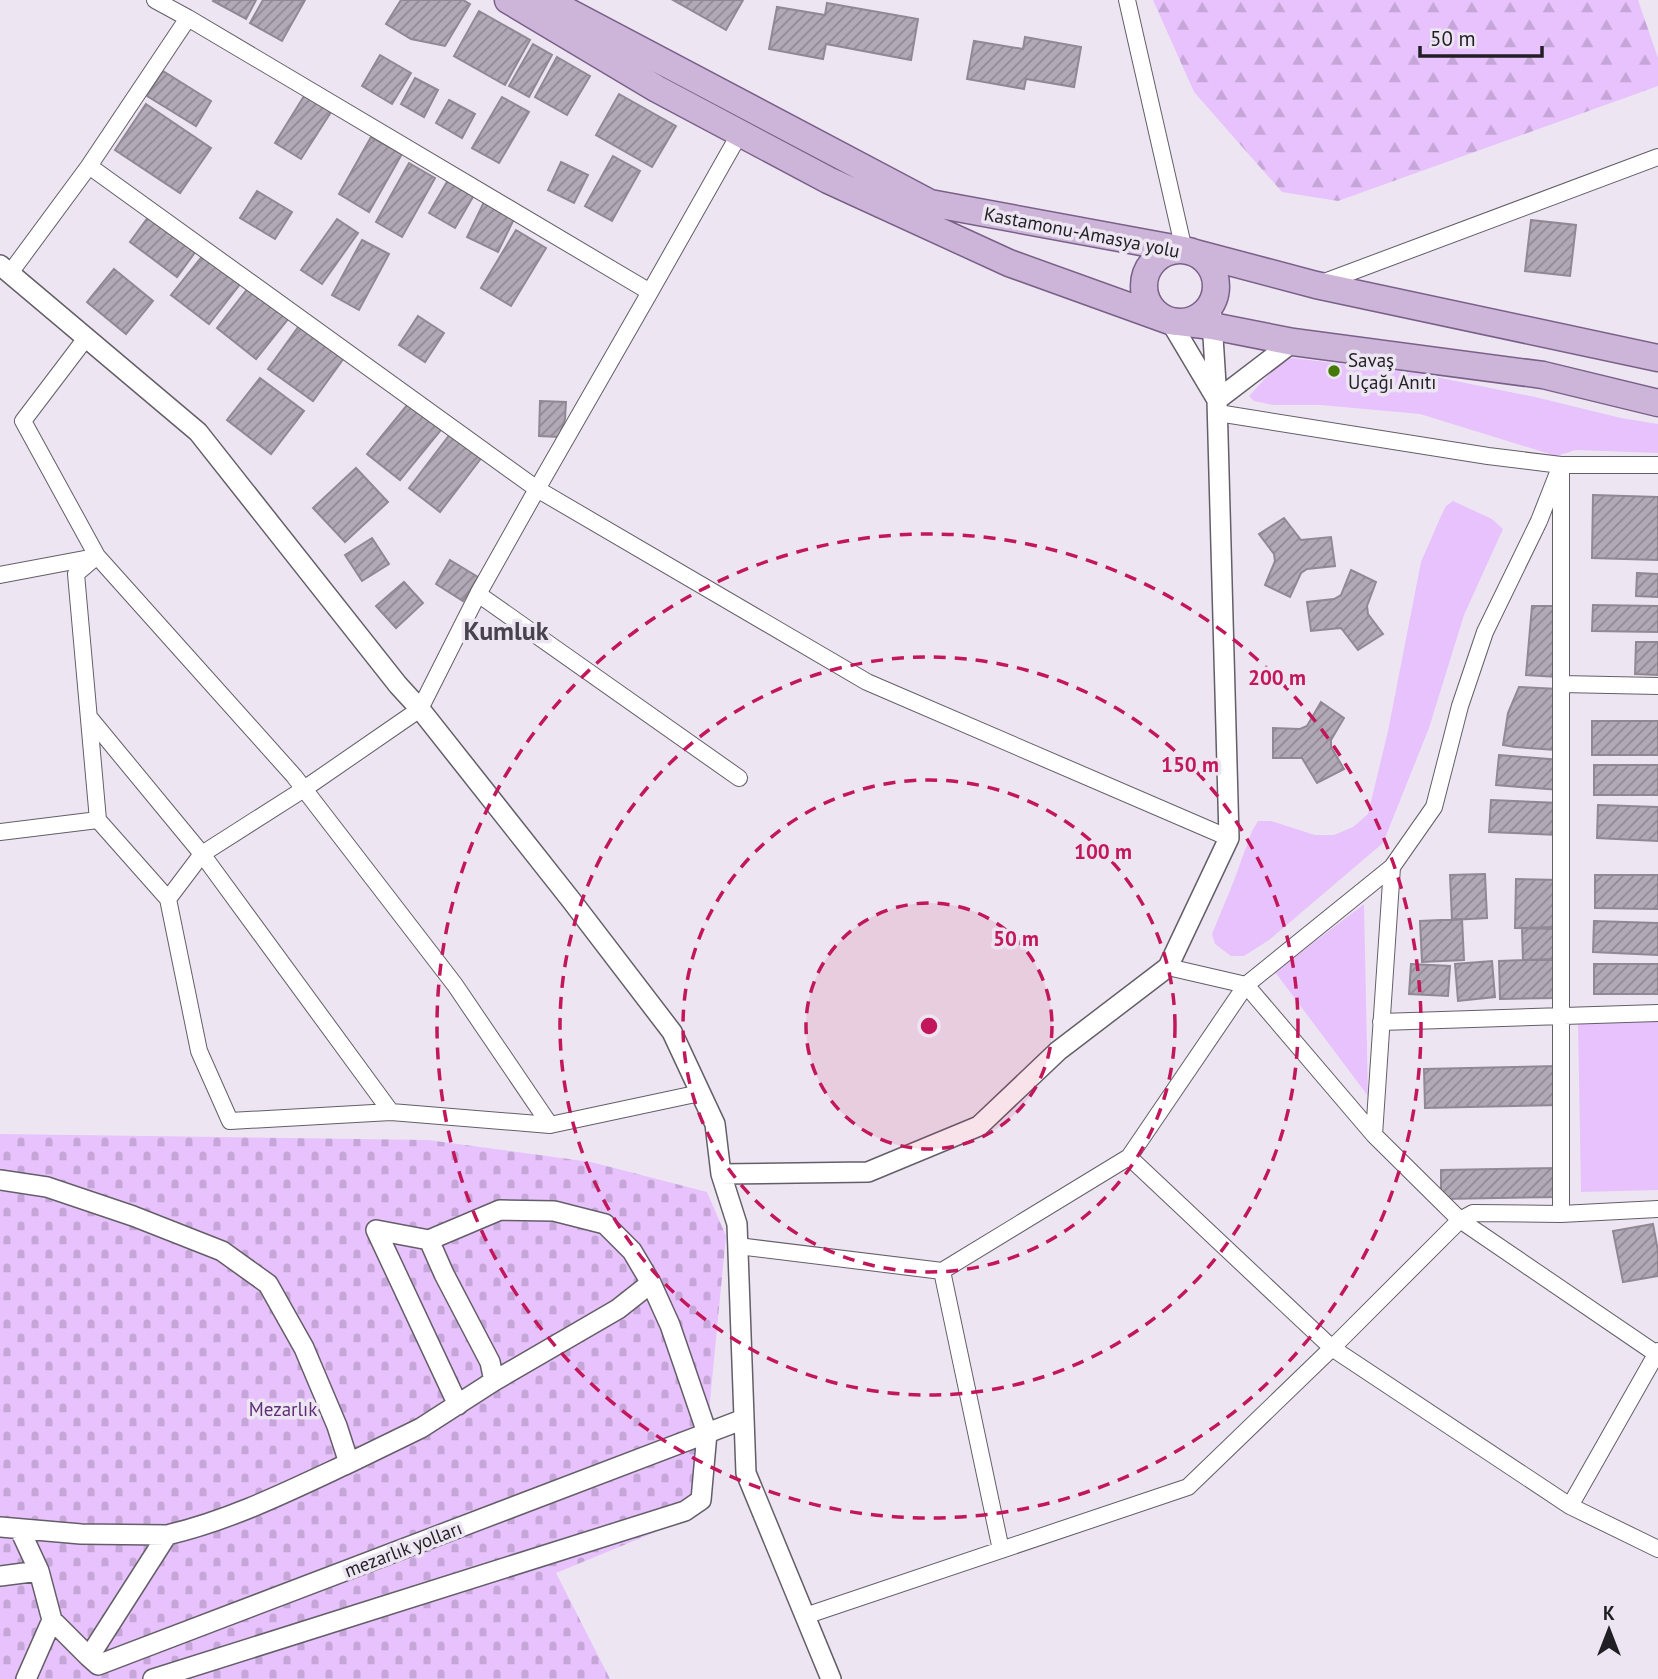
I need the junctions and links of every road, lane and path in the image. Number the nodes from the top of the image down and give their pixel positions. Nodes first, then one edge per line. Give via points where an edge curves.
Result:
1 (155, 0) edge
2 (508, 0) edge
3 (546, 0) edge
4 (1127, 0) edge
5 (188, 18) junction
6 (740, 133) junction
7 (1658, 157) edge
8 (89, 166) junction
9 (1184, 250) junction
10 (5, 269) edge
11 (1317, 285) junction
12 (650, 292) junction
13 (1212, 315) junction
14 (1170, 321) junction
15 (86, 338) junction
16 (1293, 342) junction
17 (1658, 358) edge
18 (1658, 403) edge
19 (1218, 407) junction
20 (1561, 465) junction
21 (1658, 465) edge
22 (537, 489) junction
23 (97, 556) junction
24 (0, 575) edge
25 (478, 594) junction
26 (1561, 684) junction
27 (1658, 686) edge
28 (420, 709) junction
29 (89, 717) junction
30 (739, 778) dead end
31 (304, 789) junction
32 (98, 820) junction
33 (0, 832) edge
34 (1228, 838) junction
35 (202, 854) junction
36 (1392, 867) junction
37 (168, 899) junction
38 (1168, 967) junction
39 (1246, 985) junction
40 (1658, 1013) edge
41 (1561, 1016) junction
42 (1381, 1023) junction
43 (701, 1093) junction
44 (391, 1112) junction
45 (550, 1125) junction
46 (1374, 1135) junction
47 (1129, 1157) junction
48 (721, 1174) junction
49 (0, 1180) edge
50 (1658, 1209) edge
51 (1561, 1214) junction
52 (1460, 1220) junction
53 (429, 1240) junction
54 (738, 1247) junction
55 (942, 1271) junction
56 (651, 1283) junction
57 (1332, 1348) junction
58 (1657, 1353) edge
59 (494, 1381) junction
60 (458, 1405) junction
61 (744, 1419) junction
62 (708, 1433) junction
63 (349, 1463) junction
64 (1570, 1506) junction
65 (0, 1527) edge
66 (20, 1530) junction
67 (167, 1535) junction
68 (1658, 1549) edge
69 (1002, 1550) junction
70 (39, 1571) junction
71 (0, 1576) edge
72 (805, 1616) junction
73 (52, 1620) junction
74 (97, 1667) edge
75 (26, 1679) edge
76 (153, 1679) edge
77 (831, 1679) edge

1 - 5 street
2 - 6 main road, Kastamonu-Amasya yolu
3 - 9 main road, Kastamonu-Amasya yolu via 930,203
4 - 9 street
5 - 8 street
5 - 12 street
6 - 12 street
6 - 14 main road, Kastamonu-Amasya yolu via 828,180 1009,263
7 - 11 street
8 - 10 street
8 - 22 street
9 - 11 main road, Kastamonu-Amasya yolu
9 - 13 main road via 1205,260 1212,270 1216,282
9 - 14 main road via 1161,255 1152,263 1143,285 1150,308
10 - 15 street
11 - 17 main road, Kastamonu-Amasya yolu
12 - 22 street
13 - 14 main road via 1182,323
13 - 16 main road
13 - 19 street
14 - 19 street
15 - 23 street via 23,421
15 - 28 street via 198,432
16 - 18 main road via 1543,375
16 - 19 street
19 - 20 street
19 - 34 street
20 - 21 street
20 - 26 street
20 - 36 street via 1485,632 1434,807
22 - 25 street
22 - 34 street via 867,682
23 - 24 street
23 - 29 street via 76,574
23 - 31 street
25 - 28 street
25 - 30 street
26 - 27 street
26 - 41 street
28 - 31 street
28 - 43 street via 672,1032
29 - 32 street
29 - 35 street
31 - 35 street
31 - 45 street via 455,985
32 - 33 street
32 - 37 street
34 - 38 street
35 - 37 street
35 - 44 street
36 - 39 street
36 - 42 street
37 - 44 street via 199,1051 230,1121
38 - 39 street
38 - 48 street via 1058,1051 979,1126 868,1172
39 - 46 street
39 - 47 street
40 - 41 street
41 - 42 street
41 - 51 street
42 - 46 street
43 - 45 street
43 - 48 street via 715,1124
44 - 45 street
46 - 52 street
47 - 55 street
47 - 57 street
48 - 54 street via 737,1224
49 - 63 street via 47,1187 133,1216 222,1251 268,1284 304,1348
50 - 51 street
51 - 52 street via 1473,1213
52 - 57 street
52 - 58 street
53 - 56 street via 500,1210 554,1211 605,1224 632,1251
53 - 59 street via 490,1362
53 - 60 street via 376,1230
54 - 55 street
54 - 61 street
55 - 69 street
56 - 59 street via 618,1309
56 - 62 street
57 - 64 street
57 - 69 street via 1188,1487
58 - 64 street
59 - 60 street
60 - 63 street
61 - 62 street, mezarlık yolları
61 - 72 street via 746,1473
62 - 74 street, mezarlık yolları
62 - 76 street via 701,1500 685,1511
63 - 67 street via 201,1527
64 - 68 street
65 - 66 street
66 - 67 street
66 - 70 street
67 - 74 street
69 - 72 street
70 - 71 street
70 - 73 street
72 - 77 street
73 - 74 street
73 - 75 street

